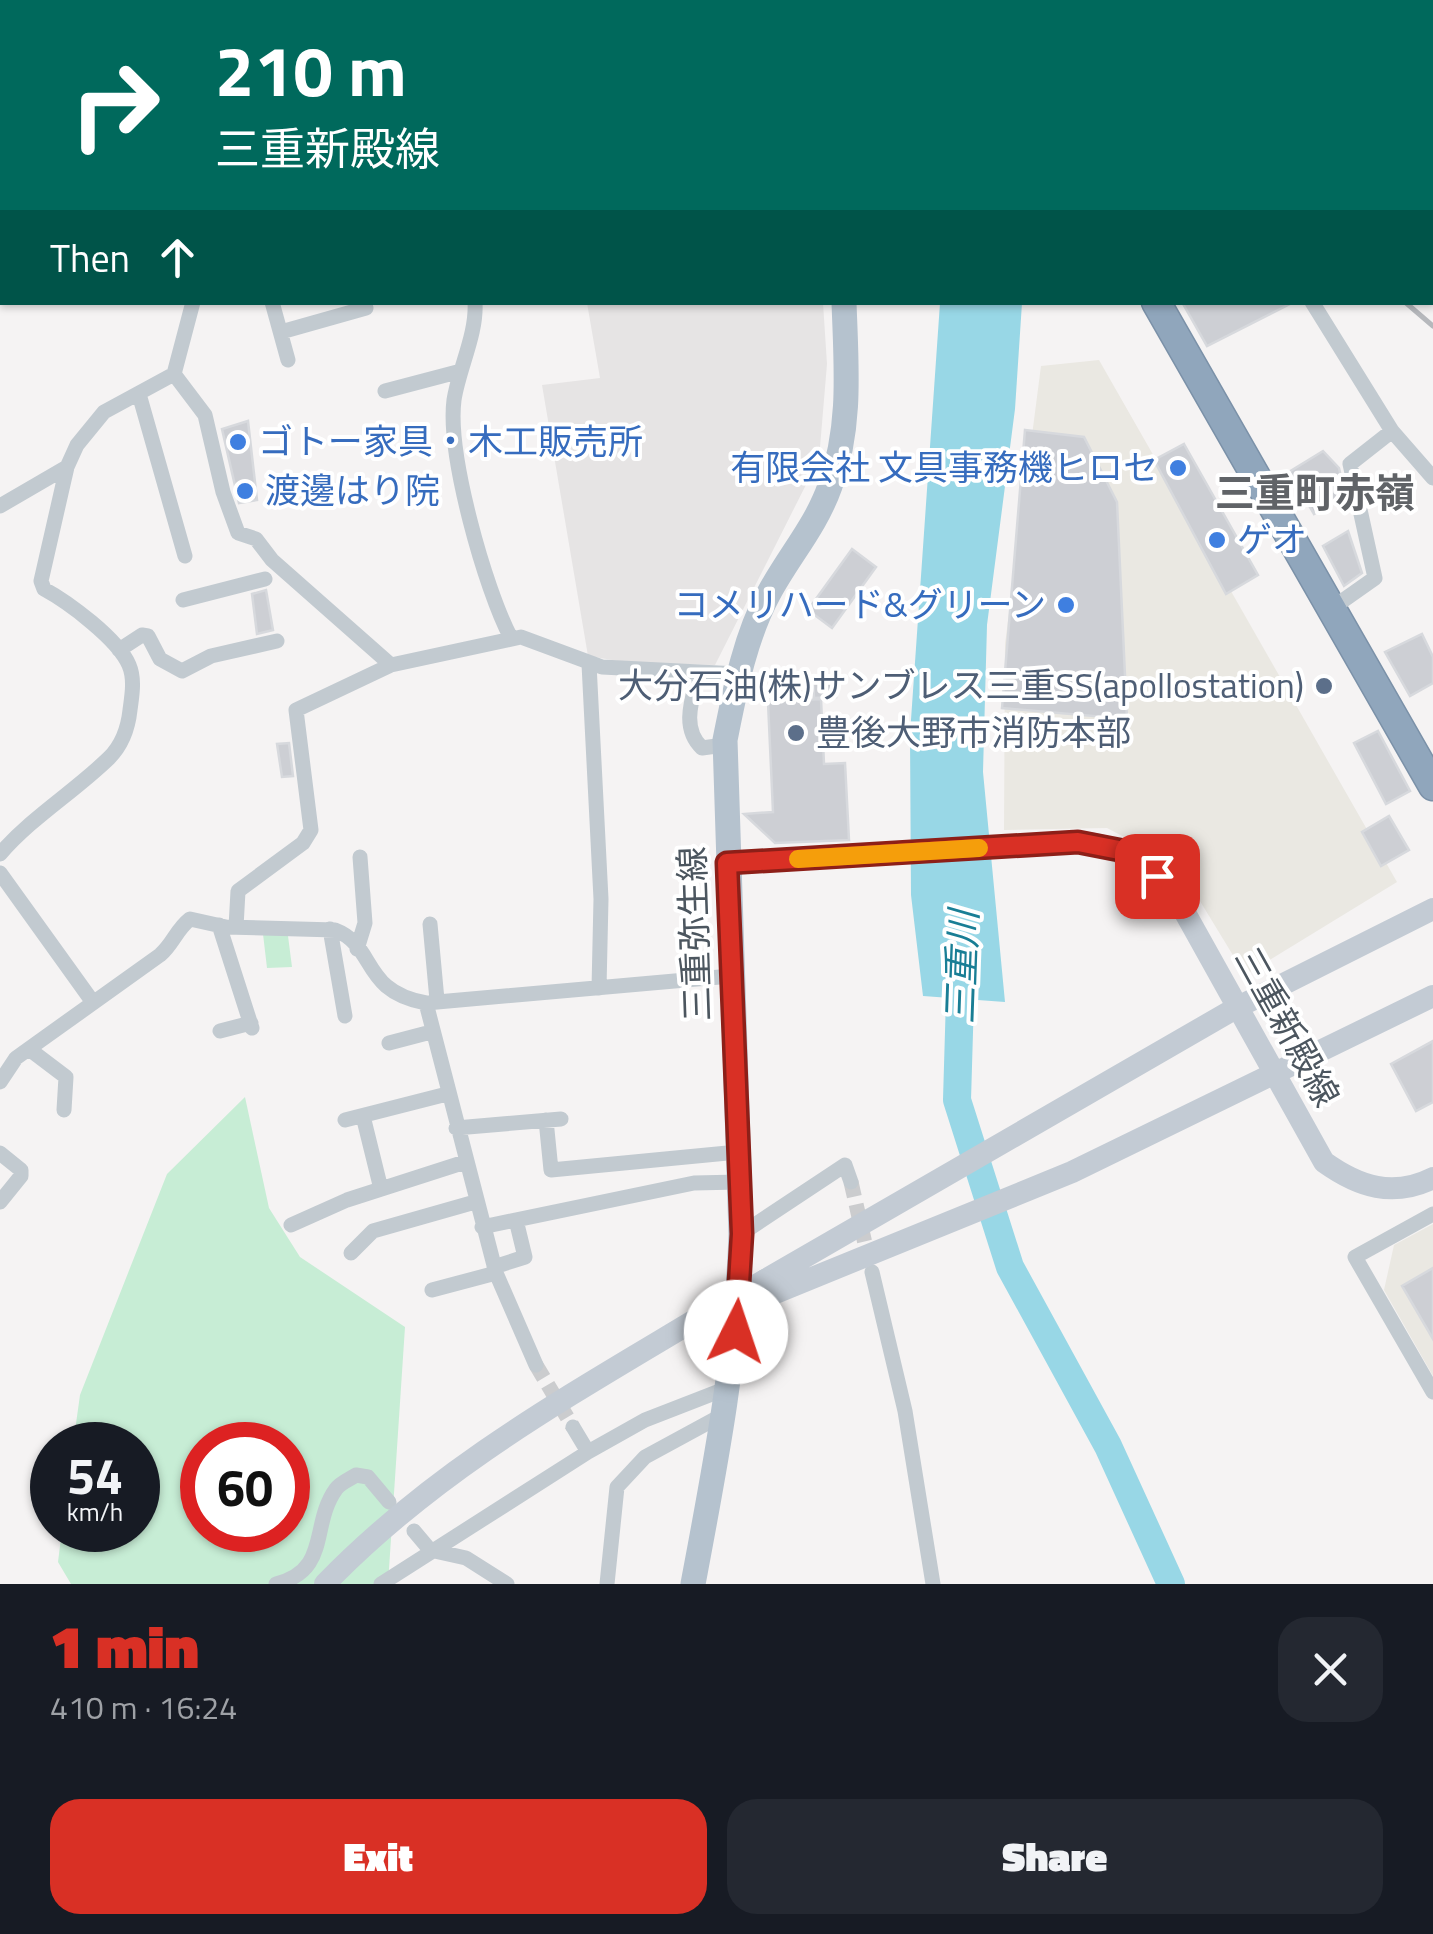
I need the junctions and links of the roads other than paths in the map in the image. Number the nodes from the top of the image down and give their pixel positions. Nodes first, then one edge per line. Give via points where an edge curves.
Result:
1 (192, 305) edge
2 (273, 305) edge
3 (365, 305) edge
4 (475, 305) edge
5 (844, 305) edge
6 (1158, 305) edge
7 (1314, 305) edge
8 (281, 332) junction
9 (288, 360) dead end
10 (461, 372) junction
11 (174, 374) junction
12 (386, 391) dead end
13 (139, 394) junction
14 (1392, 431) junction
15 (67, 468) junction
16 (1433, 478) edge
17 (0, 506) edge
18 (185, 556) dead end
19 (265, 580) dead end
20 (183, 600) dead end
21 (1332, 609) junction
22 (511, 638) junction
23 (277, 640) dead end
24 (119, 650) junction
25 (589, 664) junction
26 (390, 665) junction
27 (699, 672) junction
28 (738, 674) junction
29 (724, 745) junction
30 (1433, 786) edge
31 (0, 854) edge
32 (360, 858) dead end
33 (727, 863) junction
34 (0, 872) edge
35 (1426, 912) edge
36 (430, 924) dead end
37 (228, 926) junction
38 (330, 929) junction
39 (358, 949) junction
40 (731, 976) junction
41 (599, 988) junction
42 (1433, 996) edge
43 (92, 1001) junction
44 (431, 1001) junction
45 (1236, 1008) junction
46 (345, 1016) dead end
47 (220, 1030) dead end
48 (432, 1032) junction
49 (389, 1043) dead end
50 (29, 1049) junction
51 (1274, 1076) junction
52 (1, 1077) edge
53 (448, 1094) junction
54 (64, 1110) dead end
55 (362, 1116) junction
56 (345, 1120) dead end
57 (456, 1128) junction
58 (738, 1152) junction
59 (0, 1153) edge
60 (465, 1162) junction
61 (1433, 1178) edge
62 (740, 1182) junction
63 (851, 1182) dead end
64 (381, 1189) junction
65 (0, 1202) edge
66 (475, 1202) junction
67 (1433, 1214) edge
68 (516, 1220) junction
69 (291, 1226) dead end
70 (482, 1228) junction
71 (742, 1234) junction
72 (351, 1253) dead end
73 (495, 1270) junction
74 (872, 1272) tunnel mouth
75 (764, 1289) junction
76 (432, 1290) dead end
77 (536, 1365) tunnel mouth
78 (1433, 1392) edge
79 (728, 1400) junction
80 (573, 1428) tunnel mouth
81 (588, 1452) junction
82 (389, 1502) dead end
83 (414, 1531) dead end
84 (430, 1550) junction
85 (276, 1584) edge
86 (325, 1584) edge
87 (381, 1584) edge
88 (506, 1584) edge
89 (607, 1584) edge
90 (693, 1584) edge
91 (933, 1584) edge

1 - 11 street
2 - 8 street
3 - 8 street
4 - 10 street
5 - 28 main road, 三重弥生線 via 846,418 836,469 821,508 768,594
6 - 21 highway
7 - 14 street
8 - 9 street
10 - 12 street
10 - 22 street via 453,431 458,466
11 - 13 street
11 - 26 street via 205,415 238,533 256,539
13 - 15 street via 104,412 76,445
13 - 18 street
14 - 16 street
14 - 21 street via 1350,464 1375,578
15 - 17 street
15 - 24 street via 41,581
19 - 20 street
21 - 30 highway
22 - 25 street
22 - 26 street
23 - 24 street via 211,656 182,671 160,659 148,636
24 - 31 street via 133,682 124,738
25 - 27 street
25 - 41 street via 602,900
26 - 37 street via 296,710 311,830 238,891
27 - 28 street
27 - 29 street via 689,714 695,742 702,748
28 - 29 main road, 三重弥生線
29 - 33 main road, 三重弥生線
32 - 39 street via 365,923
33 - 40 main road, 三重弥生線
33 - 45 main road, 三重新殿線 via 1090,842 1138,860 1176,897
34 - 43 street
35 - 45 main road
36 - 44 street
37 - 38 street
37 - 43 street via 190,919 160,955
37 - 47 street via 252,1025
38 - 39 street via 347,934
38 - 46 street
39 - 44 street via 386,989 399,998
40 - 41 street
40 - 58 main road, 三重弥生線
41 - 44 street
42 - 51 main road
43 - 50 street
44 - 48 street
45 - 51 main road, 三重新殿線
45 - 75 main road via 939,1175
48 - 49 street
48 - 53 street
50 - 52 street
50 - 54 street via 66,1077
51 - 61 main road, 三重新殿線 via 1313,1149 1345,1178 1383,1189
51 - 75 main road via 1072,1172
53 - 55 street
53 - 57 street
55 - 56 street
55 - 64 street
57 - 58 street via 554,1119 551,1170
57 - 60 street
58 - 62 main road, 三重弥生線
59 - 65 street via 21,1170
60 - 64 street
60 - 66 street
62 - 68 street via 694,1182
62 - 71 main road, 三重弥生線
63 - 71 street via 845,1165
64 - 69 street
66 - 70 street
66 - 72 street via 373,1231
67 - 78 street via 1355,1257
68 - 70 street
68 - 73 street via 525,1258
70 - 73 street
71 - 79 main road, 三重弥生線
73 - 76 street
73 - 77 street
74 - 91 street via 905,1411
75 - 86 main road via 550,1404 480,1451 398,1514
79 - 81 street via 645,1420
79 - 89 street via 644,1457 617,1487
79 - 90 main road, 三重弥生線
80 - 81 street
81 - 84 street
82 - 85 street via 368,1476 356,1475 336,1488 312,1560 298,1578
83 - 84 street
84 - 87 street
84 - 88 street via 466,1558

